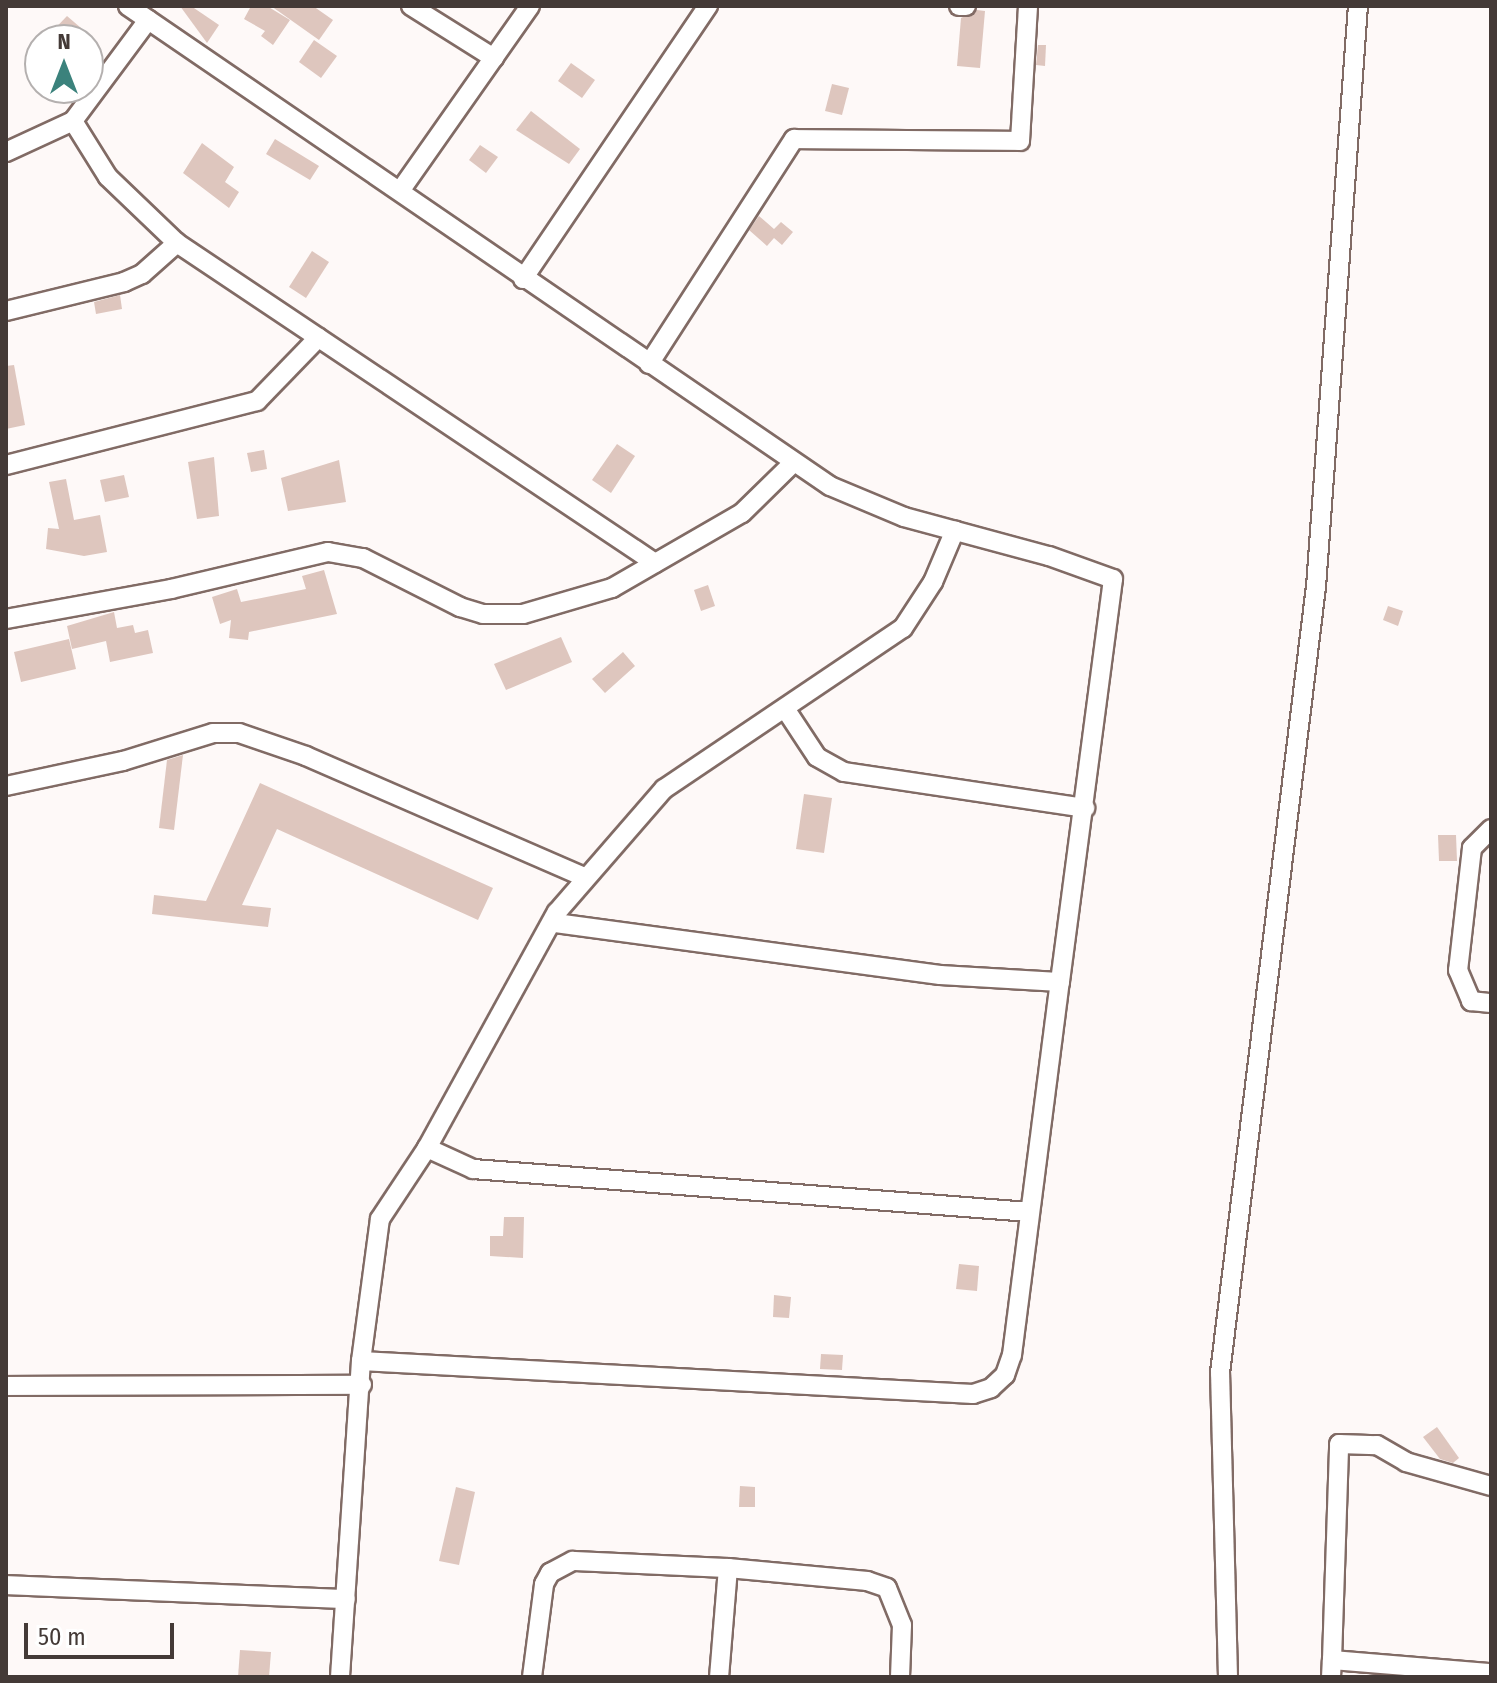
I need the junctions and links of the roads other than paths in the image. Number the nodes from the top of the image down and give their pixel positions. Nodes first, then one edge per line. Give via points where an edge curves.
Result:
1 (128, 6) edge
2 (411, 6) edge
3 (530, 6) edge
4 (708, 6) edge
5 (959, 6) edge
6 (966, 6) edge
7 (1028, 6) edge
8 (1358, 6) edge
9 (148, 20) junction
10 (494, 58) junction
11 (73, 121) junction
12 (6, 152) edge
13 (400, 191) junction
14 (177, 243) junction
15 (523, 279) junction
16 (6, 311) edge
17 (318, 338) junction
18 (649, 364) junction
19 (794, 462) junction
20 (6, 465) edge
21 (955, 530) junction
22 (655, 563) junction
23 (6, 619) edge
24 (786, 710) junction
25 (6, 786) edge
26 (1085, 808) junction
27 (1491, 829) edge
28 (586, 878) junction
29 (553, 923) junction
30 (1060, 982) junction
31 (1491, 1003) edge
32 (427, 1148) junction
33 (1029, 1212) junction
34 (361, 1361) junction
35 (362, 1385) junction
36 (6, 1386) edge
37 (1491, 1486) edge
38 (728, 1568) junction
39 (6, 1585) edge
40 (346, 1599) junction
41 (1332, 1669) edge
42 (1491, 1673) edge
43 (340, 1677) edge
44 (532, 1677) edge
45 (719, 1677) edge
46 (900, 1677) edge
47 (1228, 1677) edge

1 - 9 street
2 - 10 street
3 - 10 street
4 - 15 street
5 - 6 street
7 - 18 street via 1020,141 794,139
8 - 47 street via 1316,587 1220,1373
9 - 11 street
9 - 13 street
10 - 13 street
11 - 12 street
11 - 14 street via 108,177
13 - 15 street
14 - 16 street via 142,274 124,282
14 - 17 street
15 - 18 street
17 - 20 street via 257,401
17 - 22 street
18 - 19 street
19 - 21 street via 873,507
19 - 22 street via 742,513
21 - 24 street via 933,582 903,628
21 - 26 street via 1113,579
22 - 23 street via 591,597 502,616 460,607 363,558 328,552 171,589
24 - 26 street via 817,757 844,772
24 - 28 street via 664,789
25 - 28 street via 123,761 213,733 239,733 306,756
26 - 30 street
27 - 31 street via 1472,848 1458,970 1471,1001
28 - 29 street
29 - 30 street via 940,975
29 - 32 street
30 - 33 street
32 - 33 street via 473,1169
32 - 34 street via 380,1219
33 - 34 street via 1012,1355 998,1383 973,1394
34 - 35 street
35 - 36 street
35 - 40 street
37 - 41 street via 1406,1462 1377,1445 1339,1444
38 - 44 street via 561,1565 544,1584
38 - 45 street
38 - 46 street via 867,1581 887,1588 902,1625
39 - 40 street
40 - 43 street
41 - 42 street

